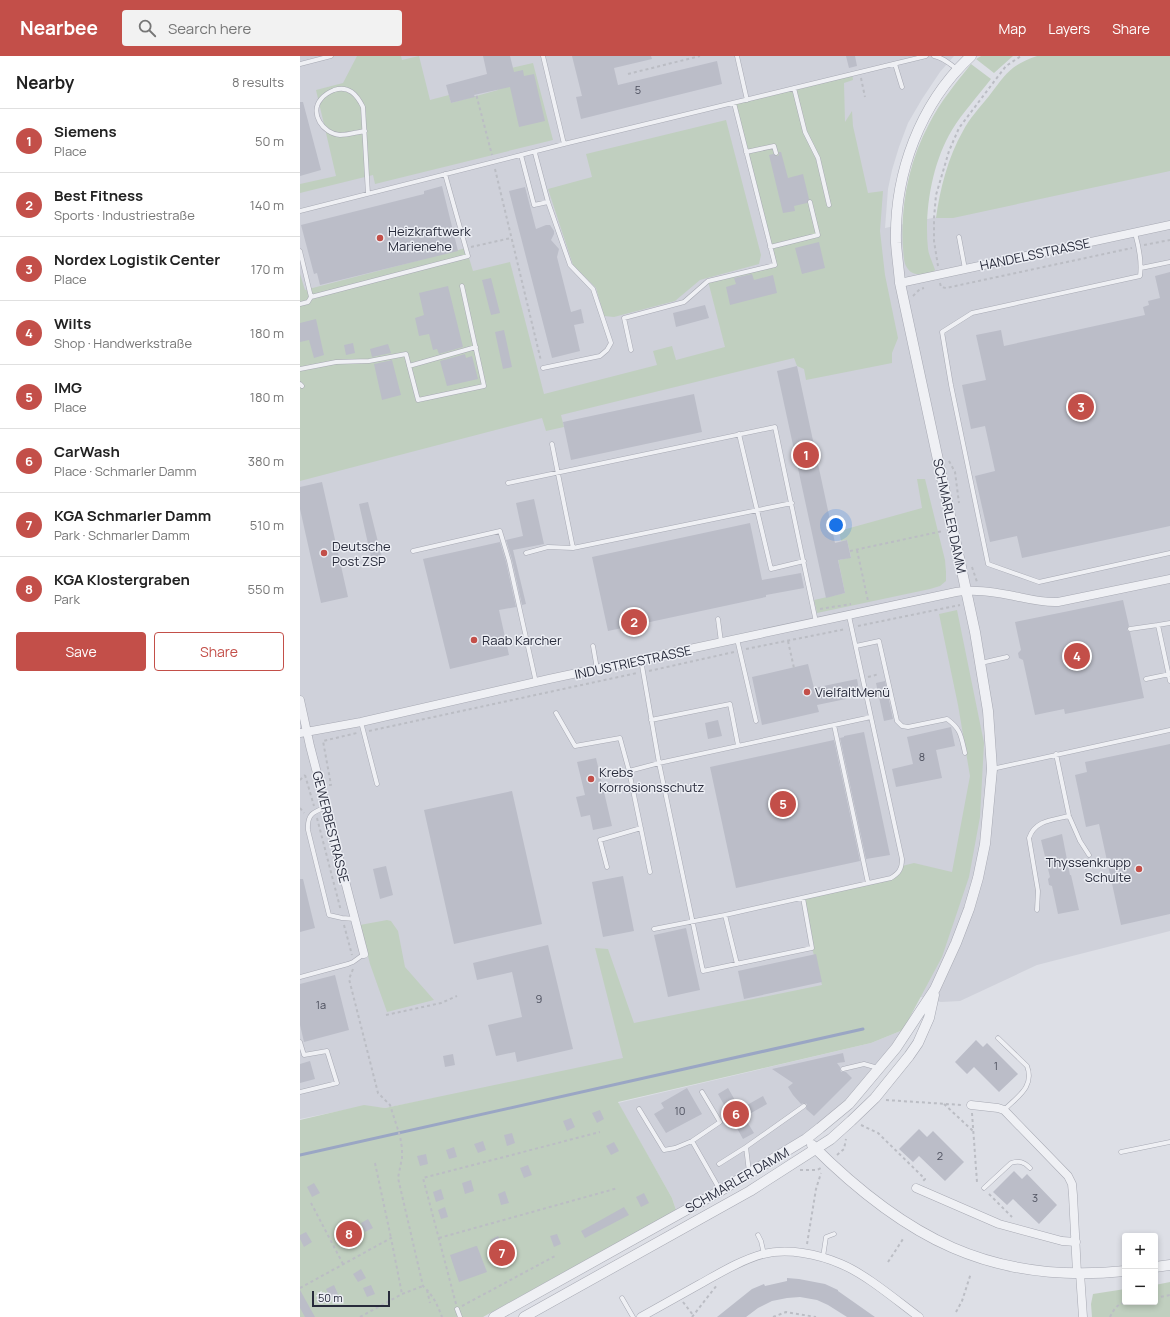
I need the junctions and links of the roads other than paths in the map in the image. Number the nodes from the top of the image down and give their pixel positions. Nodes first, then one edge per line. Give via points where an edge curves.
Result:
1 (331, 56) edge
2 (543, 56) edge
3 (737, 56) edge
4 (901, 56) edge
5 (926, 56) edge
6 (934, 56) edge
7 (971, 56) edge
8 (902, 62) junction
9 (300, 64) edge
10 (895, 64) junction
11 (958, 70) junction
12 (902, 87) dead end
13 (794, 88) junction
14 (747, 100) junction
15 (734, 103) junction
16 (364, 131) junction
17 (564, 144) junction
18 (535, 152) junction
19 (746, 152) junction
20 (776, 153) dead end
21 (521, 155) junction
22 (445, 174) junction
23 (368, 194) junction
24 (548, 202) junction
25 (810, 202) dead end
26 (829, 205) dead end
27 (300, 211) edge
28 (1170, 225) edge
29 (1135, 233) junction
30 (959, 237) dead end
31 (770, 247) junction
32 (300, 251) edge
33 (1170, 262) edge
34 (1141, 268) junction
35 (965, 269) junction
36 (900, 283) junction
37 (462, 286) dead end
38 (311, 297) junction
39 (300, 304) edge
40 (476, 347) junction
41 (630, 350) dead end
42 (409, 366) junction
43 (543, 368) road end
44 (300, 369) edge
45 (739, 434) junction
46 (552, 444) dead end
47 (558, 473) junction
48 (508, 483) dead end
49 (792, 503) junction
50 (756, 510) junction
51 (573, 548) junction
52 (413, 551) dead end
53 (526, 553) dead end
54 (1170, 553) edge
55 (804, 561) junction
56 (1170, 579) edge
57 (966, 591) junction
58 (849, 616) junction
59 (718, 619) dead end
60 (816, 622) junction
61 (1170, 623) edge
62 (1158, 625) junction
63 (1130, 629) dead end
64 (737, 639) junction
65 (721, 643) junction
66 (593, 646) dead end
67 (856, 646) junction
68 (1007, 657) dead end
69 (641, 660) junction
70 (981, 663) junction
71 (597, 669) junction
72 (1169, 674) edge
73 (534, 678) dead end
74 (1146, 679) dead end
75 (1170, 681) edge
76 (300, 700) edge
77 (556, 713) dead end
78 (871, 717) junction
79 (651, 720) junction
80 (756, 721) dead end
81 (362, 722) junction
82 (834, 725) junction
83 (1170, 730) edge
84 (304, 732) edge
85 (738, 745) junction
86 (965, 753) dead end
87 (1056, 754) junction
88 (659, 763) junction
89 (992, 769) junction
90 (629, 771) junction
91 (376, 784) dead end
92 (327, 807) junction
93 (1069, 816) junction
94 (641, 828) junction
95 (1089, 855) dead end
96 (607, 867) dead end
97 (650, 872) dead end
98 (868, 883) junction
99 (803, 898) junction
100 (1037, 910) dead end
101 (725, 915) junction
102 (355, 919) junction
103 (692, 922) junction
104 (654, 929) dead end
105 (364, 954) joint
106 (737, 964) junction
107 (300, 977) edge
108 (935, 989) junction
109 (998, 1038) dead end
110 (300, 1042) edge
111 (843, 1069) dead end
112 (880, 1069) junction
113 (300, 1092) edge
114 (702, 1092) dead end
115 (804, 1106) dead end
116 (971, 1106) road end
117 (639, 1109) dead end
118 (1004, 1110) junction
119 (806, 1139) junction
120 (692, 1141) junction
121 (1170, 1142) edge
122 (746, 1147) junction
123 (816, 1149) junction
124 (1121, 1152) dead end
125 (719, 1164) dead end
126 (1030, 1168) dead end
127 (749, 1173) junction
128 (916, 1188) road end
129 (984, 1188) road end
130 (720, 1191) junction
131 (834, 1234) dead end
132 (758, 1235) dead end
133 (1076, 1242) junction
134 (764, 1254) junction
135 (823, 1258) junction
136 (1170, 1265) edge
137 (1158, 1267) edge
138 (1122, 1271) edge
139 (1079, 1273) junction
140 (622, 1298) dead end
141 (457, 1309) road end
142 (460, 1317) edge
143 (494, 1317) edge
144 (524, 1317) edge
145 (633, 1317) edge
146 (641, 1317) edge
147 (919, 1317) edge
148 (1083, 1317) edge

1 - 9 lane
2 - 17 lane
3 - 14 lane
4 - 8 lane
5 - 8 lane
6 - 11 lane via 947,61
7 - 11 street, SCHMARLER DAMM
8 - 10 lane
10 - 12 lane
10 - 13 lane
11 - 36 street, SCHMARLER DAMM via 939,93 924,118 902,173 896,243
13 - 14 lane
13 - 26 lane via 805,132 818,158
14 - 15 lane
15 - 17 lane
15 - 19 lane
16 - 16 lane via 363,107 352,91 337,89 328,92 321,99 317,109 318,119 322,127 330,133 340,135
16 - 23 lane
17 - 18 lane
18 - 21 lane
18 - 24 lane
19 - 20 lane via 774,146
19 - 31 lane
21 - 22 lane
21 - 24 lane via 534,205
22 - 23 lane
22 - 38 lane via 468,256
23 - 27 lane
24 - 43 lane via 570,265 592,289 611,343 600,356
25 - 31 lane via 818,235
28 - 29 street, HANDELSSTRASSE
29 - 34 lane
29 - 35 street, HANDELSSTRASSE
30 - 35 lane
31 - 41 lane via 775,264 708,281 684,302 624,318
32 - 38 lane
33 - 34 lane
34 - 54 lane via 1140,276 972,314 942,332 988,564 1039,582
35 - 36 street, HANDELSSTRASSE
36 - 57 street, SCHMARLER DAMM
37 - 40 lane
38 - 39 lane via 308,302
40 - 42 lane
40 - 42 lane via 484,386 418,400
42 - 44 lane via 406,354
45 - 47 lane
45 - 49 lane via 775,426
45 - 50 lane
46 - 47 lane
47 - 48 lane
47 - 51 lane
49 - 50 lane
49 - 55 lane
50 - 51 lane
50 - 55 lane via 771,569
51 - 53 lane via 548,547
52 - 73 lane via 500,531 509,561
55 - 60 lane
56 - 57 street, INDUSTRIESTRASSE via 1050,603 1009,595
57 - 58 street, INDUSTRIESTRASSE
57 - 70 street, SCHMARLER DAMM
58 - 60 street, INDUSTRIESTRASSE
58 - 67 lane
59 - 65 lane
60 - 64 street, INDUSTRIESTRASSE
61 - 62 lane
62 - 63 lane
62 - 72 lane
64 - 65 street, INDUSTRIESTRASSE
64 - 80 lane
65 - 69 street, INDUSTRIESTRASSE
66 - 71 lane
67 - 78 lane
67 - 86 lane via 879,641 897,722 908,727 947,719 960,731
68 - 70 lane
69 - 71 street, INDUSTRIESTRASSE
69 - 79 lane
70 - 89 street, SCHMARLER DAMM via 988,711
71 - 81 street, INDUSTRIESTRASSE
72 - 74 lane
72 - 75 lane
76 - 84 street, GEWERBESTRASSE
77 - 90 lane via 575,746 620,738
78 - 82 lane
78 - 98 lane via 902,866 898,874 891,878
79 - 85 lane via 730,704
79 - 88 lane
81 - 84 street, INDUSTRIESTRASSE
81 - 91 lane
82 - 85 lane
82 - 98 lane
83 - 87 lane
84 - 92 street, GEWERBESTRASSE
85 - 88 lane
87 - 89 lane
87 - 93 lane
88 - 90 lane
88 - 103 lane
89 - 108 street, SCHMARLER DAMM via 985,844 978,878 956,943
90 - 94 lane
92 - 102 street, GEWERBESTRASSE
92 - 102 lane via 315,811 307,821 329,915
93 - 95 lane
93 - 100 lane via 1041,824 1032,830 1029,838 1038,891
94 - 96 lane via 600,840
94 - 97 lane
98 - 99 lane
99 - 101 lane
99 - 106 lane via 812,948
101 - 103 lane
101 - 106 lane
102 - 105 street, GEWERBESTRASSE
103 - 104 lane
103 - 106 lane via 703,972
105 - 107 lane via 354,962
108 - 112 street, SCHMARLER DAMM
108 - 123 street, SCHMARLER DAMM via 929,1018 918,1043 899,1069 856,1123
109 - 118 lane via 1027,1066 1029,1072 1027,1087
110 - 113 lane via 304,1055 327,1051 337,1083
111 - 112 lane via 864,1064
112 - 119 street, SCHMARLER DAMM via 849,1104
114 - 120 lane via 720,1122
115 - 122 lane
116 - 118 street
117 - 120 lane via 664,1150
118 - 133 street via 1068,1176 1074,1195
119 - 123 street
119 - 127 street, SCHMARLER DAMM
120 - 130 lane
121 - 124 lane
122 - 125 lane
122 - 127 lane
123 - 139 street via 874,1201 906,1224 951,1248 1005,1265
123 - 144 street, SCHMARLER DAMM via 750,1191
126 - 129 lane via 1021,1161 1011,1163
127 - 130 street, SCHMARLER DAMM
128 - 133 street via 999,1224 1062,1241
130 - 143 street, SCHMARLER DAMM
131 - 135 lane via 826,1237
132 - 134 lane
133 - 139 street
134 - 135 street via 789,1252
134 - 146 street via 723,1271
135 - 147 street via 856,1272
136 - 137 street
138 - 139 street
139 - 148 street
140 - 145 lane
141 - 142 lane

